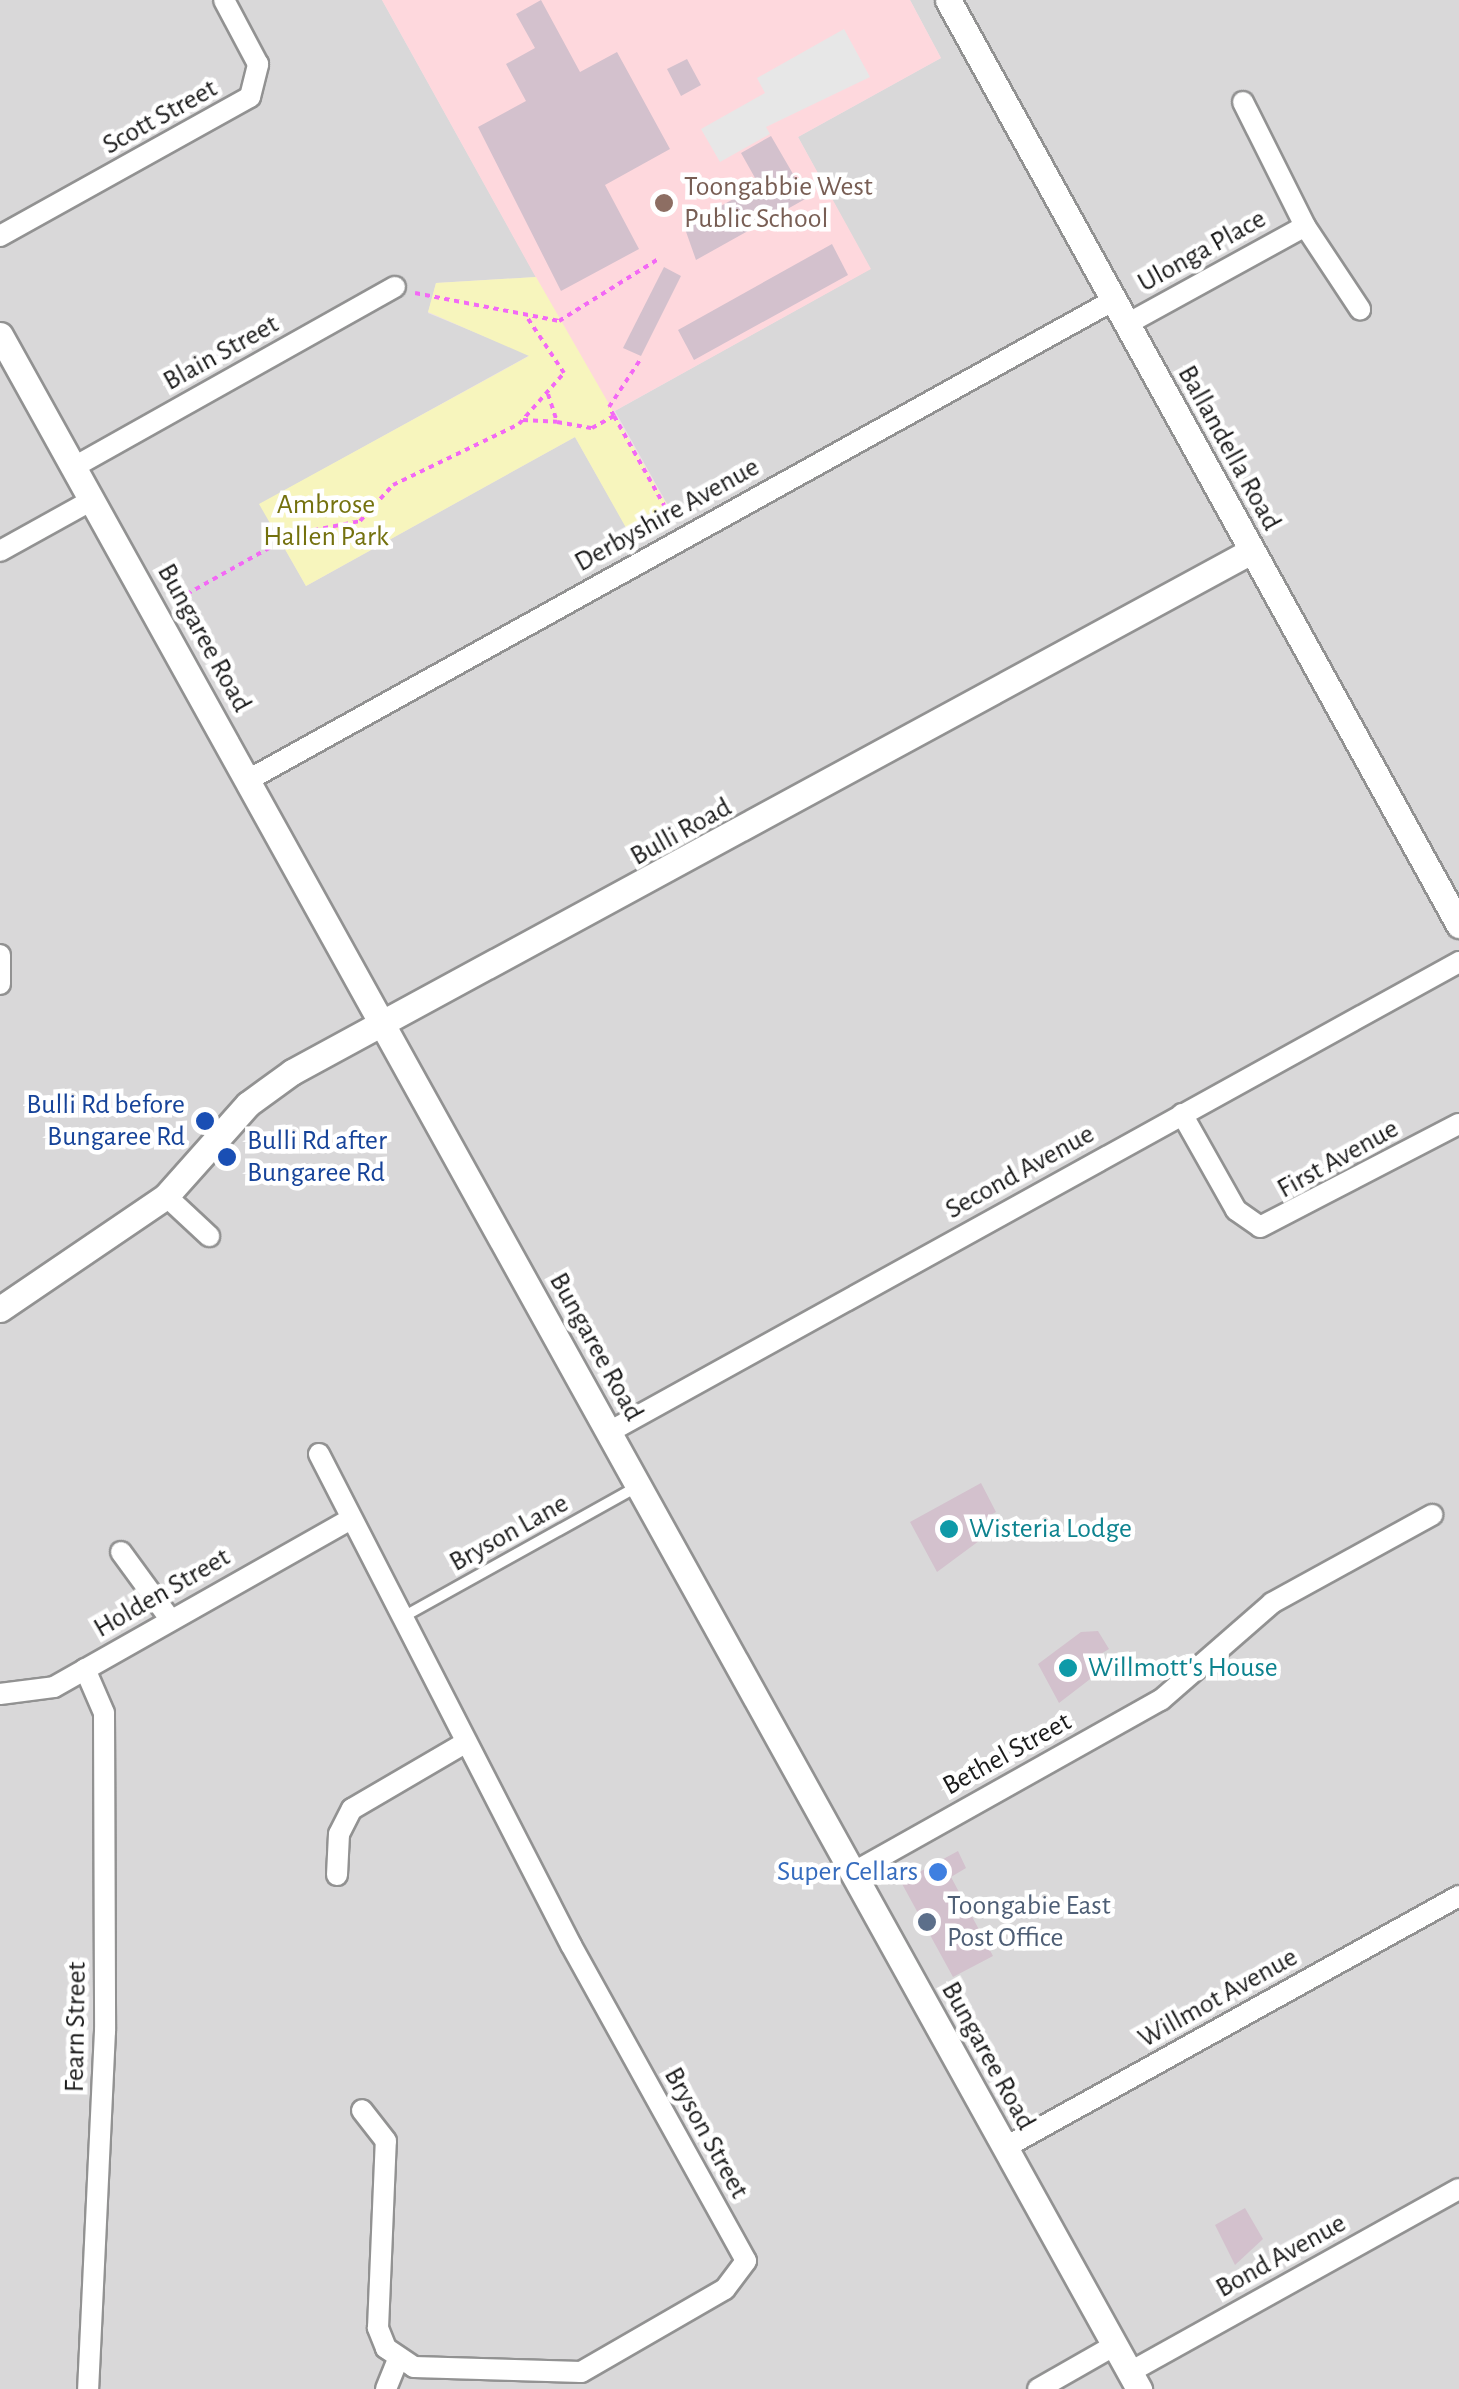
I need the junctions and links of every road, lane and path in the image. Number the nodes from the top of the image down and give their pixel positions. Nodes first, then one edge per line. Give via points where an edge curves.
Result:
1 (224, 0) edge
2 (948, 0) edge
3 (1243, 102) dead end
4 (1304, 226) junction
5 (0, 236) edge
6 (660, 258) dead end
7 (395, 287) joint
8 (1114, 300) junction
9 (1360, 308) dead end
10 (525, 314) junction
11 (1127, 324) junction
12 (0, 334) edge
13 (640, 360) dead end
14 (548, 394) junction
15 (614, 416) junction
16 (523, 420) junction
17 (557, 422) junction
18 (74, 467) junction
19 (92, 500) junction
20 (675, 525) dead end
21 (0, 551) edge
22 (1251, 551) junction
23 (178, 600) dead end
24 (248, 780) junction
25 (1459, 925) edge
26 (0, 955) edge
27 (1459, 962) edge
28 (0, 984) edge
29 (385, 1027) junction
30 (1182, 1114) junction
31 (1459, 1124) edge
32 (166, 1196) junction
33 (209, 1236) dead end
34 (0, 1309) edge
35 (609, 1432) junction
36 (319, 1454) dead end
37 (638, 1487) junction
38 (1432, 1515) dead end
39 (347, 1521) junction
40 (120, 1552) dead end
41 (402, 1618) junction
42 (170, 1619) junction
43 (85, 1669) junction
44 (0, 1694) edge
45 (465, 1743) junction
46 (854, 1872) junction
47 (338, 1875) dead end
48 (1459, 1896) edge
49 (362, 2110) dead end
50 (1004, 2148) junction
51 (1459, 2189) edge
52 (1115, 2345) junction
53 (398, 2360) junction
54 (1134, 2380) edge
55 (88, 2389) edge
56 (386, 2389) edge
57 (1038, 2389) edge

1 - 5 street, Scott Street via 258,64 250,97
2 - 8 street, Ballandella Road
3 - 4 street, Ulonga Place
4 - 9 street, Ulonga Place
4 - 11 street, Ulonga Place
6 - 10 path via 559,321
7 - 10 path
7 - 18 street, Blain Street
8 - 11 street, Ballandella Road
8 - 24 street, Derbyshire Avenue
10 - 14 path via 562,363
11 - 22 street, Ballandella Road
12 - 18 street, Bungaree Road
13 - 15 path via 609,406
14 - 16 path
14 - 17 path
15 - 17 path via 583,430
15 - 20 path
16 - 17 path
16 - 23 path via 393,484 360,521 294,534
18 - 19 street, Bungaree Road
19 - 21 street
19 - 24 street, Bungaree Road
22 - 25 street, Ballandella Road
22 - 29 street, Bulli Road
24 - 29 street, Bungaree Road
26 - 28 street
27 - 30 street, Second Avenue
29 - 32 street, Bulli Road via 257,1097
29 - 35 street, Bungaree Road
30 - 31 street, First Avenue via 1236,1210 1260,1227
30 - 35 street, Second Avenue
32 - 33 street
32 - 34 street, Bulli Road
35 - 37 street, Bungaree Road
36 - 39 street, Bryson Street
37 - 41 lane, Bryson Lane
37 - 46 street, Bungaree Road
38 - 46 street, Bethel Street via 1272,1603 1161,1700
39 - 41 street, Bryson Street
39 - 42 street, Holden Street
40 - 42 street
41 - 45 street, Bryson Street
42 - 43 street, Holden Street
43 - 44 street, Holden Street via 54,1687
43 - 55 street, Fearn Street via 104,1713 105,2032
45 - 47 street via 352,1810 338,1834
45 - 53 street, Bryson Street via 746,2261 725,2289 581,2372
46 - 50 street, Bungaree Road
48 - 50 street, Willmot Avenue
49 - 53 street via 386,2141 378,2328
50 - 52 street, Bungaree Road
51 - 54 street, Bond Avenue
52 - 54 street, Bungaree Road
52 - 57 street
53 - 56 street

